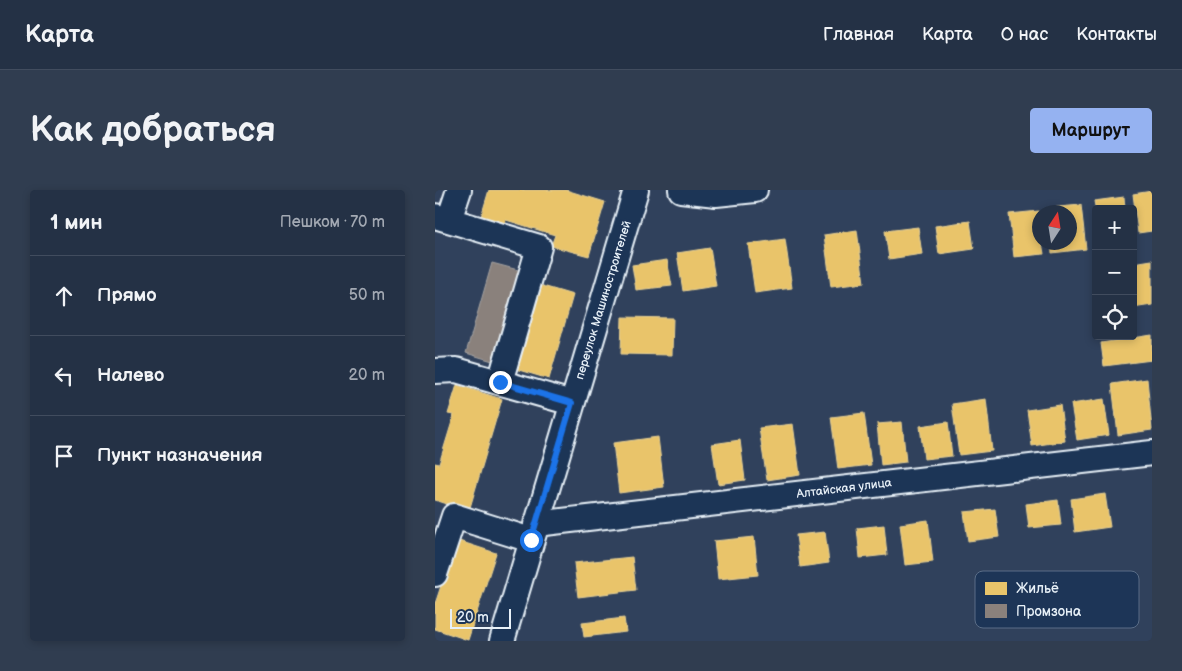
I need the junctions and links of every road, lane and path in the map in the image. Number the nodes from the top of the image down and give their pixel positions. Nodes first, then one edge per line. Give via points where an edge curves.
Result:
1 (459, 190) edge
2 (635, 190) edge
3 (681, 190) edge
4 (755, 190) edge
5 (442, 218) edge
6 (435, 371) edge
7 (500, 382) junction
8 (572, 403) junction
9 (1152, 453) edge
10 (534, 532) junction
11 (435, 574) edge
12 (502, 641) edge

1 - 5 street
2 - 8 street, переулок Машиностроителей
3 - 4 street via 716,194
5 - 7 street via 539,247
6 - 7 street via 455,370
7 - 8 street
8 - 10 street, переулок Машиностроителей
9 - 10 street, Алтайская улица
10 - 11 street via 454,516
10 - 12 street, переулок Машиностроителей

